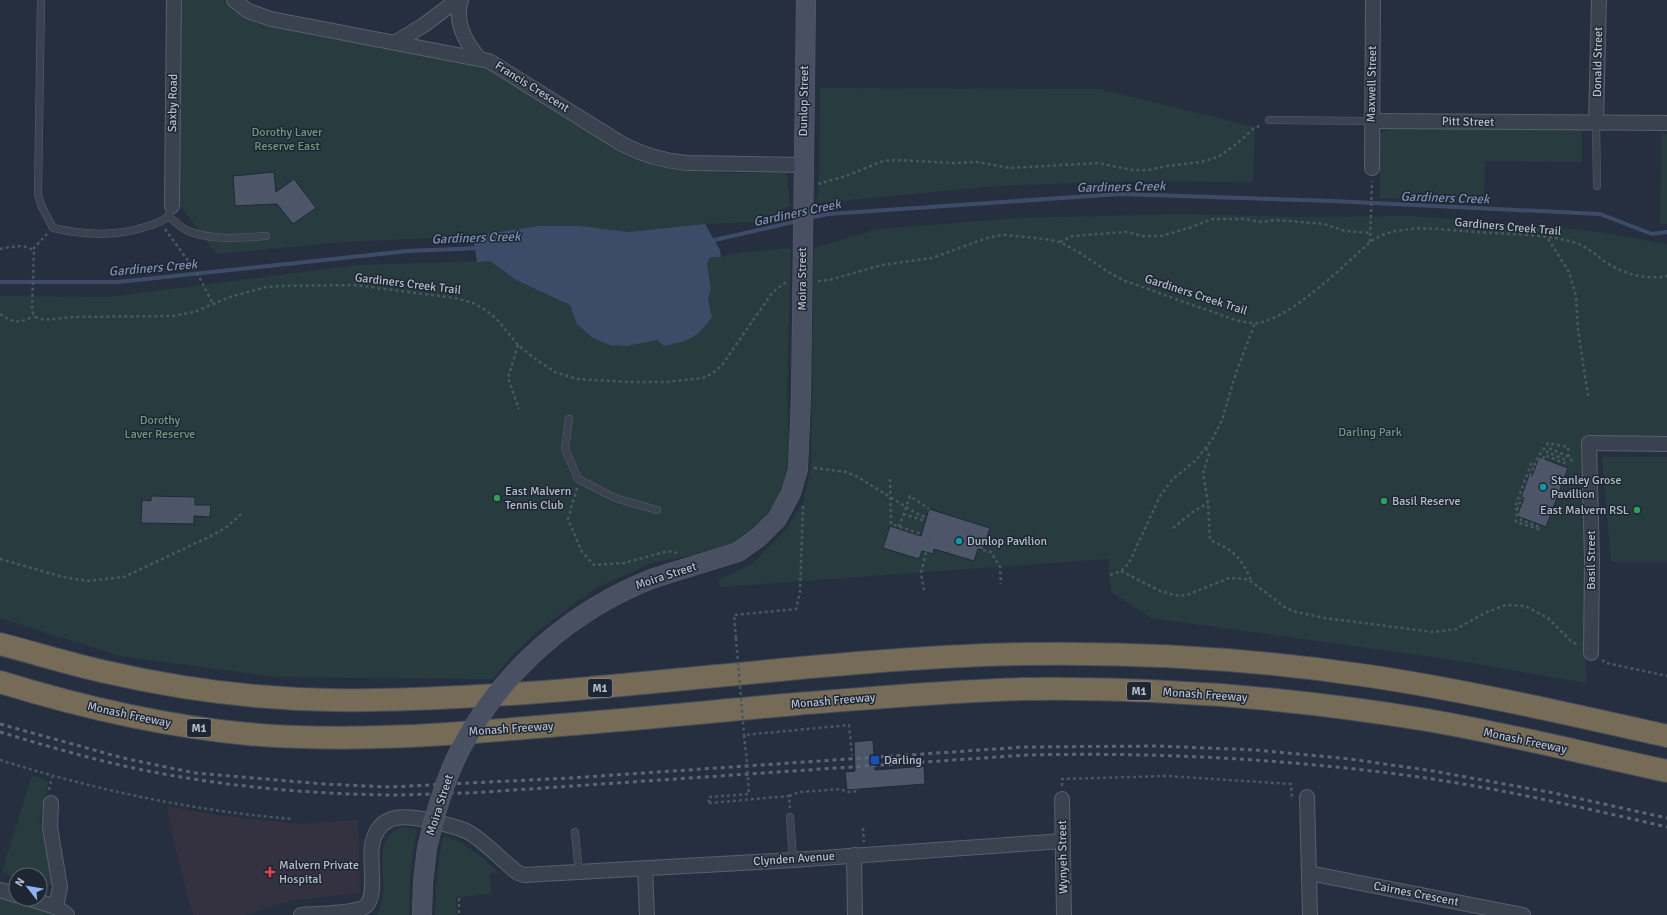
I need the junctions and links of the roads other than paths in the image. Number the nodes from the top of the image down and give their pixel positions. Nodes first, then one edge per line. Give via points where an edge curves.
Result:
1 (41, 0) edge
2 (174, 0) edge
3 (234, 0) edge
4 (457, 0) edge
5 (461, 0) edge
6 (806, 0) edge
7 (1373, 0) edge
8 (1599, 0) edge
9 (396, 42) junction
10 (478, 57) junction
11 (1270, 120) road end
12 (1371, 121) junction
13 (1596, 123) junction
14 (1667, 123) edge
15 (803, 165) junction
16 (1372, 175) road end
17 (1597, 186) dead end
18 (803, 202) joint
19 (170, 211) junction
20 (266, 236) dead end
21 (569, 419) dead end
22 (1667, 444) edge
23 (657, 510) dead end
24 (0, 644) edge
25 (1591, 653) road end
26 (0, 682) edge
27 (1667, 736) edge
28 (1667, 771) edge
29 (1307, 797) dead end
30 (1062, 799) road end
31 (51, 803) dead end
32 (790, 817) road end
33 (575, 832) dead end
34 (1063, 841) junction
35 (854, 855) junction
36 (793, 860) junction
37 (645, 869) junction
38 (579, 873) junction
39 (1309, 873) junction
40 (48, 906) edge
41 (61, 911) edge
42 (301, 915) edge
43 (422, 915) edge
44 (647, 915) edge
45 (855, 915) edge
46 (1064, 915) edge
47 (1310, 915) edge
48 (1523, 915) edge

1 - 19 lane via 38,195 53,228 72,233 133,232 159,223
2 - 19 street, Saxby Road
3 - 9 street, Francis Crescent via 248,10 271,18
4 - 9 street via 417,30
5 - 10 street via 460,27
6 - 15 main road, Dunlop Street
7 - 12 street, Maxwell Street
8 - 13 street, Donald Street
9 - 10 street, Francis Crescent
10 - 15 street, Francis Crescent via 499,66 622,144 646,155 687,163
11 - 12 lane, Pitt Street
12 - 13 street, Pitt Street
12 - 16 street, Maxwell Street
13 - 14 street, Pitt Street
13 - 17 lane
15 - 18 main road, Dunlop Street
18 - 43 main road, Moira Street, bridge via 801,397 798,469 791,493 777,519 759,537 738,552 654,578 618,593 572,622 535,652 500,689 472,728 437,809 427,848
19 - 20 lane via 185,230 211,237
21 - 23 lane via 565,449 578,479 615,498
22 - 25 street, Basil Street via 1589,443
24 - 27 highway, M1 via 108,672 192,688 331,700 400,700 521,694 946,657 1023,654 1154,656 1271,664 1368,676 1450,690
26 - 28 highway, Monash Freeway / M1 via 144,720 251,734 327,738 403,737 518,729 950,692 1079,689 1194,693 1304,703 1430,721
29 - 39 street
30 - 34 street, Wynyeh Street
31 - 41 street via 50,827 60,887
32 - 36 lane
33 - 38 lane
34 - 35 street, Clynden Avenue
34 - 46 street, Wynyeh Street
35 - 36 street, Clynden Avenue
35 - 45 street
36 - 37 street, Clynden Avenue
37 - 38 street, Clynden Avenue
37 - 44 street
38 - 42 street, Clynden Avenue via 524,875 515,872 469,833 418,818 401,816 385,822 374,838 371,856 372,894 366,905 350,911
39 - 47 street
39 - 48 street, Cairnes Crescent
40 - 41 street

